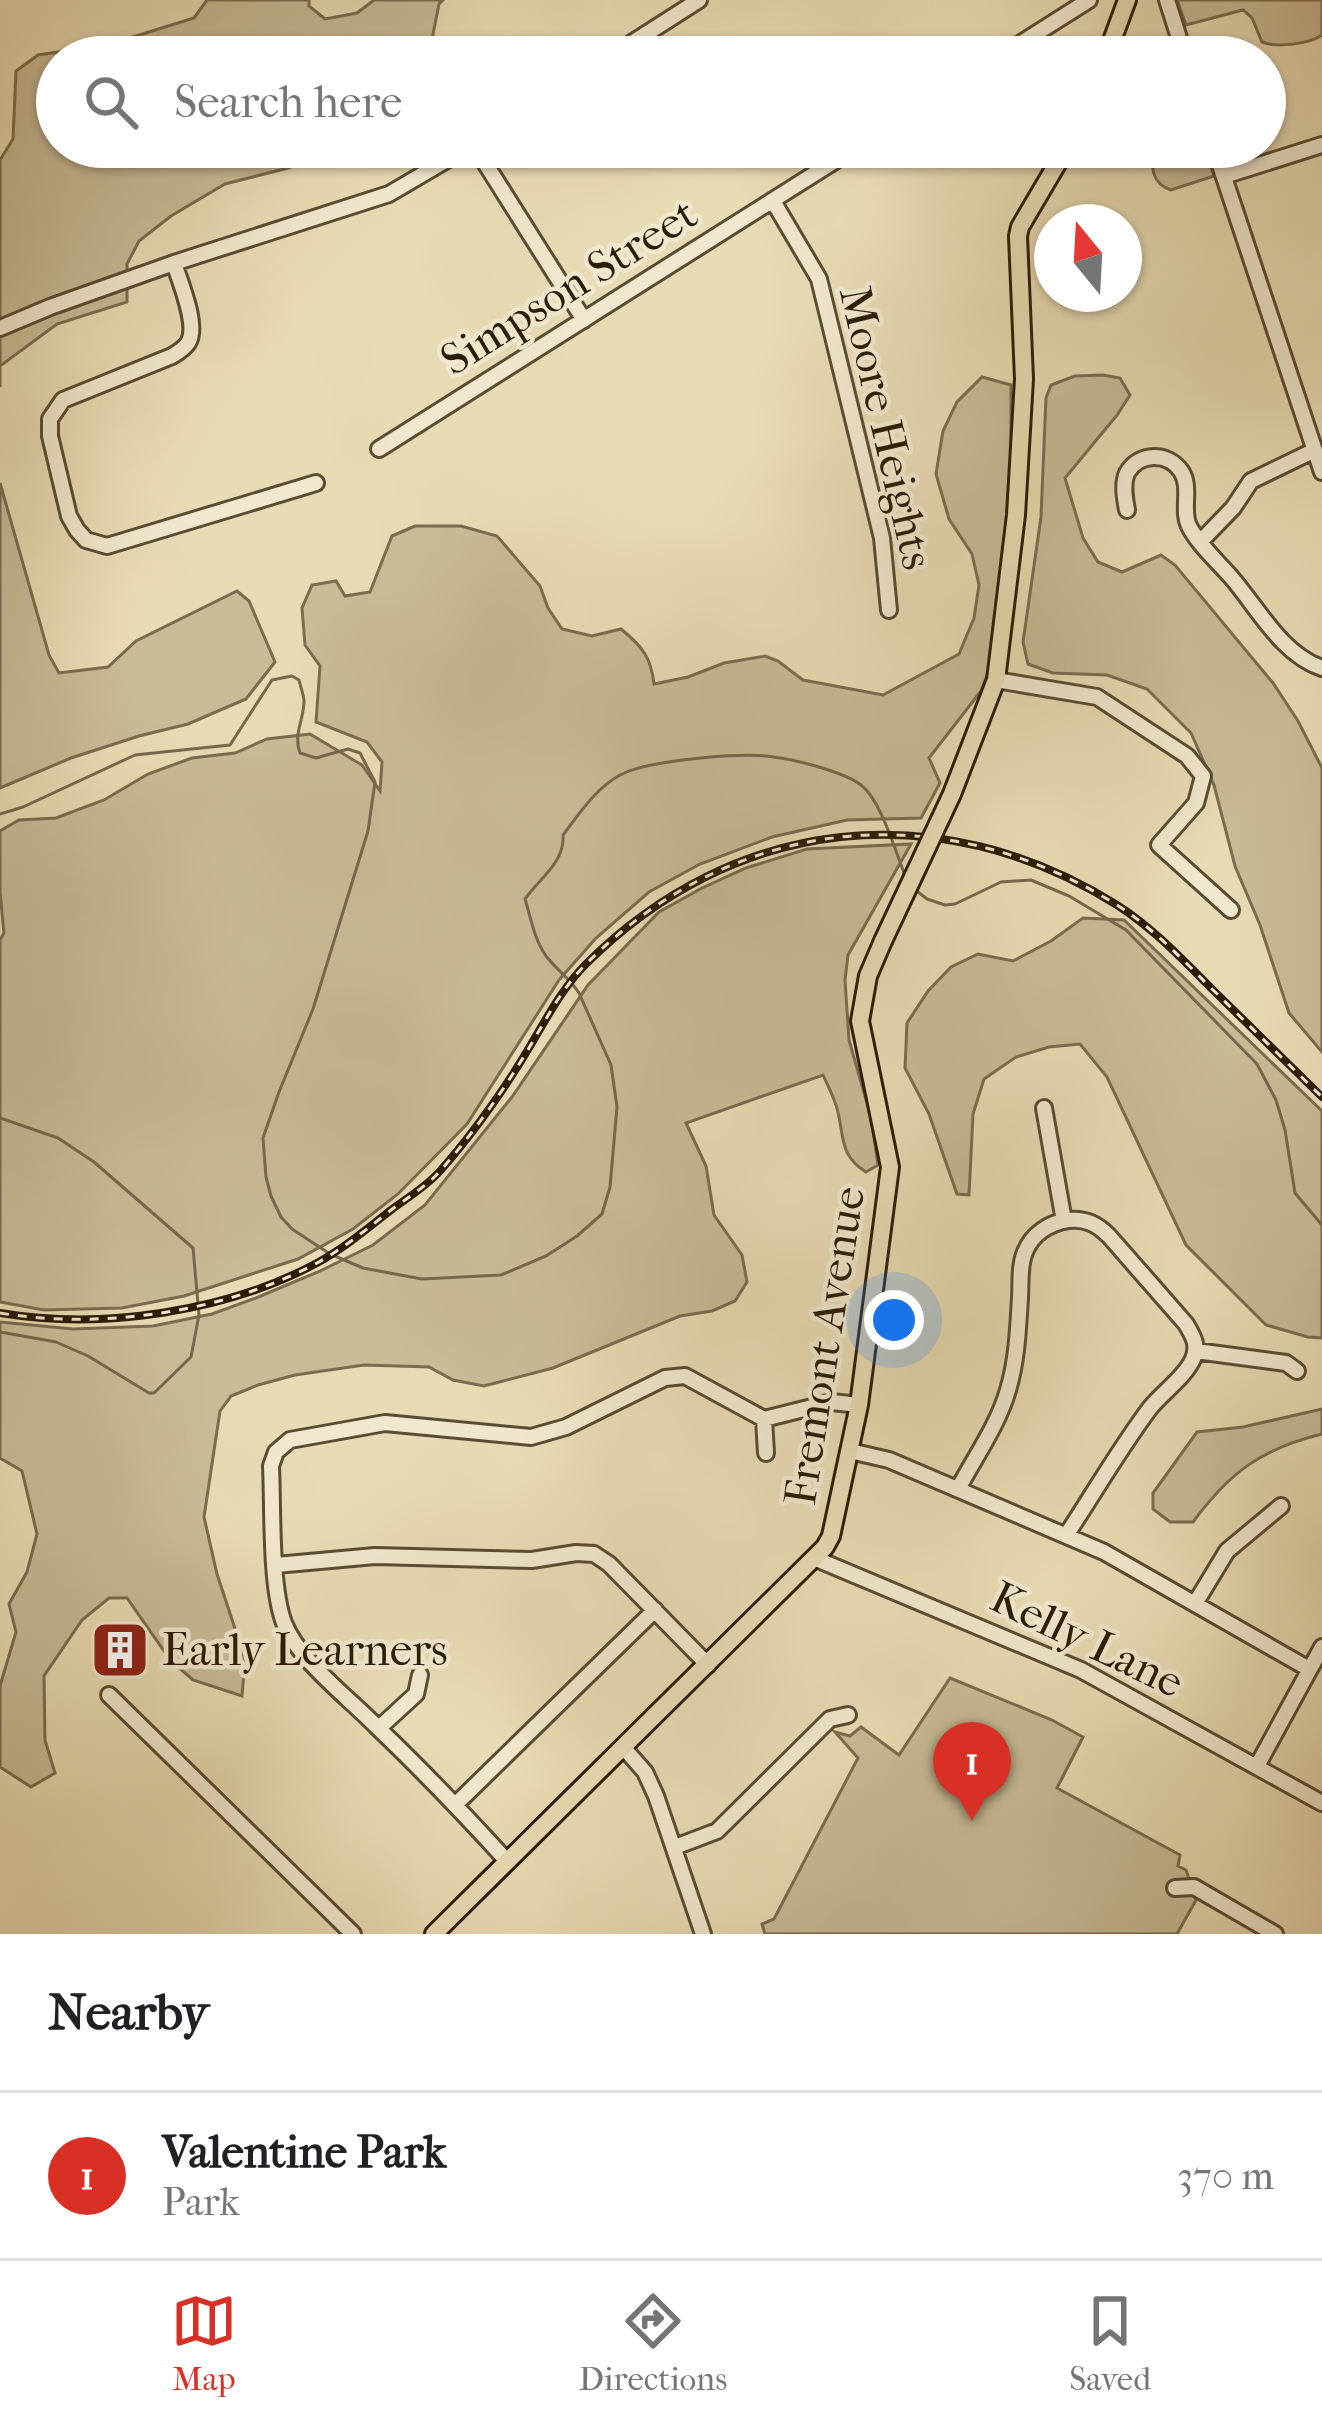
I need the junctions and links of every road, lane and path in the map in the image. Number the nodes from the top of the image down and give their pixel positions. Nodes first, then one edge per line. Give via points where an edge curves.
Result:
1 (699, 0) edge
2 (1089, 0) edge
3 (1126, 0) edge
4 (1167, 0) edge
5 (643, 36) edge
6 (1032, 36) edge
7 (1113, 36) edge
8 (1178, 36) edge
9 (1322, 145) edge
10 (1286, 156) edge
11 (435, 168) edge
12 (486, 168) edge
13 (824, 168) edge
14 (1055, 168) edge
15 (1221, 168) edge
16 (1249, 168) edge
17 (1223, 176) junction
18 (773, 200) junction
19 (175, 263) junction
20 (584, 320) junction
21 (0, 328) edge
22 (379, 449) dead end
23 (1315, 450) junction
24 (1322, 472) edge
25 (316, 483) dead end
26 (1127, 510) dead end
27 (1201, 541) junction
28 (889, 610) dead end
29 (1322, 668) edge
30 (996, 680) junction
31 (1231, 910) dead end
32 (1044, 1108) dead end
33 (1064, 1221) junction
34 (1196, 1351) junction
35 (1297, 1371) dead end
36 (859, 1405) junction
37 (764, 1419) junction
38 (850, 1451) junction
39 (766, 1453) dead end
40 (958, 1489) junction
41 (1281, 1506) dead end
42 (1066, 1534) junction
43 (814, 1558) junction
44 (276, 1565) junction
45 (1196, 1602) junction
46 (655, 1610) junction
47 (1322, 1646) edge
48 (707, 1665) junction
49 (1309, 1670) junction
50 (419, 1675) dead end
51 (109, 1695) dead end
52 (848, 1715) dead end
53 (379, 1728) junction
54 (623, 1748) junction
55 (1257, 1766) junction
56 (1322, 1803) edge
57 (455, 1805) junction
58 (675, 1847) junction
59 (507, 1861) junction
60 (1175, 1888) dead end
61 (353, 1934) edge
62 (434, 1934) edge
63 (703, 1934) edge
64 (1275, 1934) edge

1 - 5 street
2 - 6 street
3 - 7 main road
4 - 8 street
9 - 10 street
11 - 19 street via 389,194
12 - 20 street
13 - 18 street, Simpson Street
14 - 30 main road, Fremont Avenue via 1018,236 1024,380
15 - 17 street
16 - 17 street
17 - 23 street
18 - 20 street, Simpson Street
18 - 28 street, Moore Heights via 819,279 882,538
19 - 21 street
19 - 25 street via 192,323 186,346 63,400 50,418 76,530 107,546
20 - 22 street, Simpson Street
23 - 24 street
23 - 27 street via 1251,481
26 - 27 street via 1127,473 1160,456 1181,471 1186,524
27 - 29 street via 1261,618 1306,663
30 - 31 street via 1097,698 1187,756 1202,776 1196,803 1159,845
30 - 36 main road, Fremont Avenue, bridge via 868,976 860,1021 890,1168
32 - 33 street
33 - 34 street via 1085,1221 1109,1236 1186,1324
33 - 40 street via 1043,1229 1025,1250 1007,1394
34 - 35 street
34 - 42 street
36 - 37 street via 832,1402
36 - 38 main road, Fremont Avenue
37 - 39 street
37 - 44 street via 685,1376 531,1437 385,1423 290,1441 271,1466
38 - 40 street
38 - 43 main road, Fremont Avenue via 831,1536
40 - 42 street
41 - 45 street via 1227,1551
42 - 45 street
43 - 48 main road, Fremont Avenue
43 - 55 street, Kelly Lane via 1062,1661
44 - 46 street via 594,1554
44 - 53 street via 285,1626
45 - 49 street
46 - 48 street
46 - 57 street
47 - 49 street
48 - 54 main road, Fremont Avenue
49 - 55 street
50 - 53 street via 416,1694
51 - 61 street
52 - 58 street via 830,1720 717,1831
53 - 57 street
54 - 58 street via 645,1772
54 - 59 main road, Fremont Avenue
55 - 56 street, Kelly Lane
57 - 59 street
58 - 63 street
59 - 62 main road, Fremont Avenue
60 - 64 street via 1194,1887

